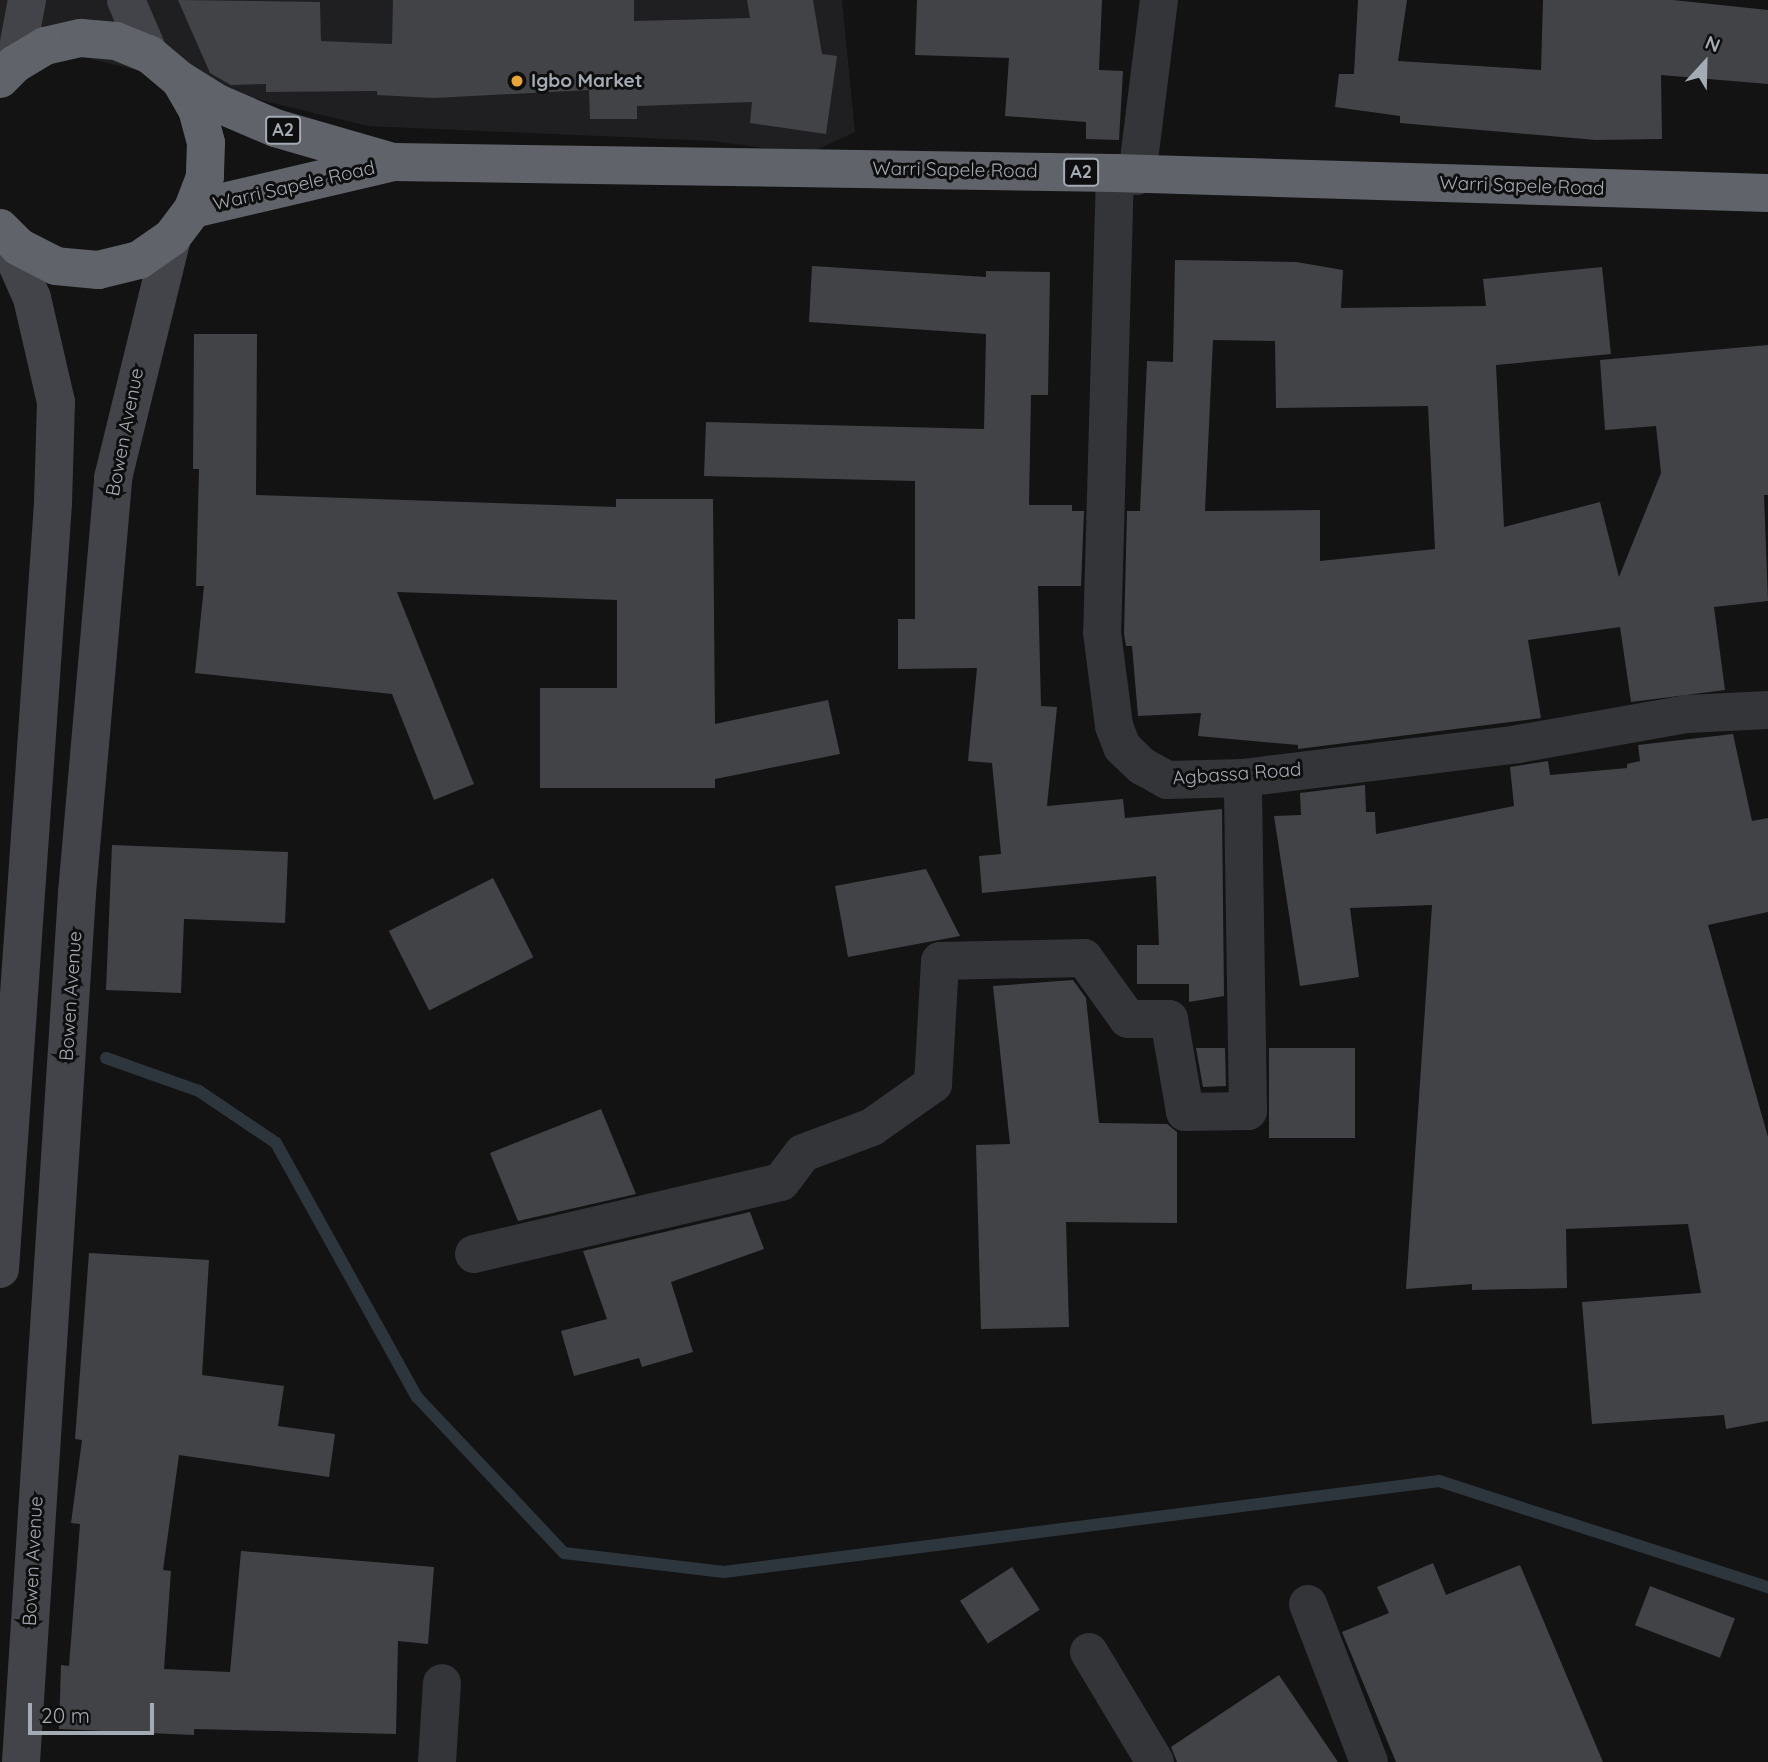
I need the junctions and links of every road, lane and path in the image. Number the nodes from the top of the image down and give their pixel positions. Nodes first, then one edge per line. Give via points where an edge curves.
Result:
1 (27, 0) edge
2 (126, 0) edge
3 (1159, 0) edge
4 (149, 54) junction
5 (7, 72) edge
6 (180, 80) junction
7 (394, 162) junction
8 (1126, 174) junction
9 (1768, 193) edge
10 (183, 223) junction
11 (2, 230) edge
12 (1768, 710) edge
13 (1242, 778) junction
14 (474, 1254) dead end
15 (0, 1269) edge
16 (1308, 1604) dead end
17 (1089, 1652) dead end
18 (442, 1683) dead end
19 (21, 1762) edge
20 (437, 1762) edge
21 (1155, 1762) edge
22 (1369, 1762) edge

1 - 5 main road
2 - 4 main road
3 - 8 street, Agbassa Road
4 - 5 highway via 116,41 80,38 45,46
4 - 6 highway
6 - 7 highway, Warri Sapele Road / A2 via 217,103 275,128
6 - 10 highway via 197,109 206,143 205,177
7 - 8 highway, Warri Sapele Road / A2
7 - 10 highway, Warri Sapele Road / A2
8 - 9 highway, Warri Sapele Road / A2
8 - 13 street, Agbassa Road via 1102,632 1106,691 1122,747 1142,766 1167,780
10 - 11 highway, Warri Sapele Road via 129,264 77,270 37,258
10 - 19 main road, Bowen Avenue via 113,478 77,894
11 - 15 main road via 32,298 56,402
12 - 13 street, Agbassa Road via 1687,714 1518,744
13 - 14 street via 1248,1111 1185,1112 1169,1019 1128,1019 1084,958 940,961 933,1084 872,1127 803,1153 781,1182
16 - 22 street
17 - 21 street
18 - 20 street

